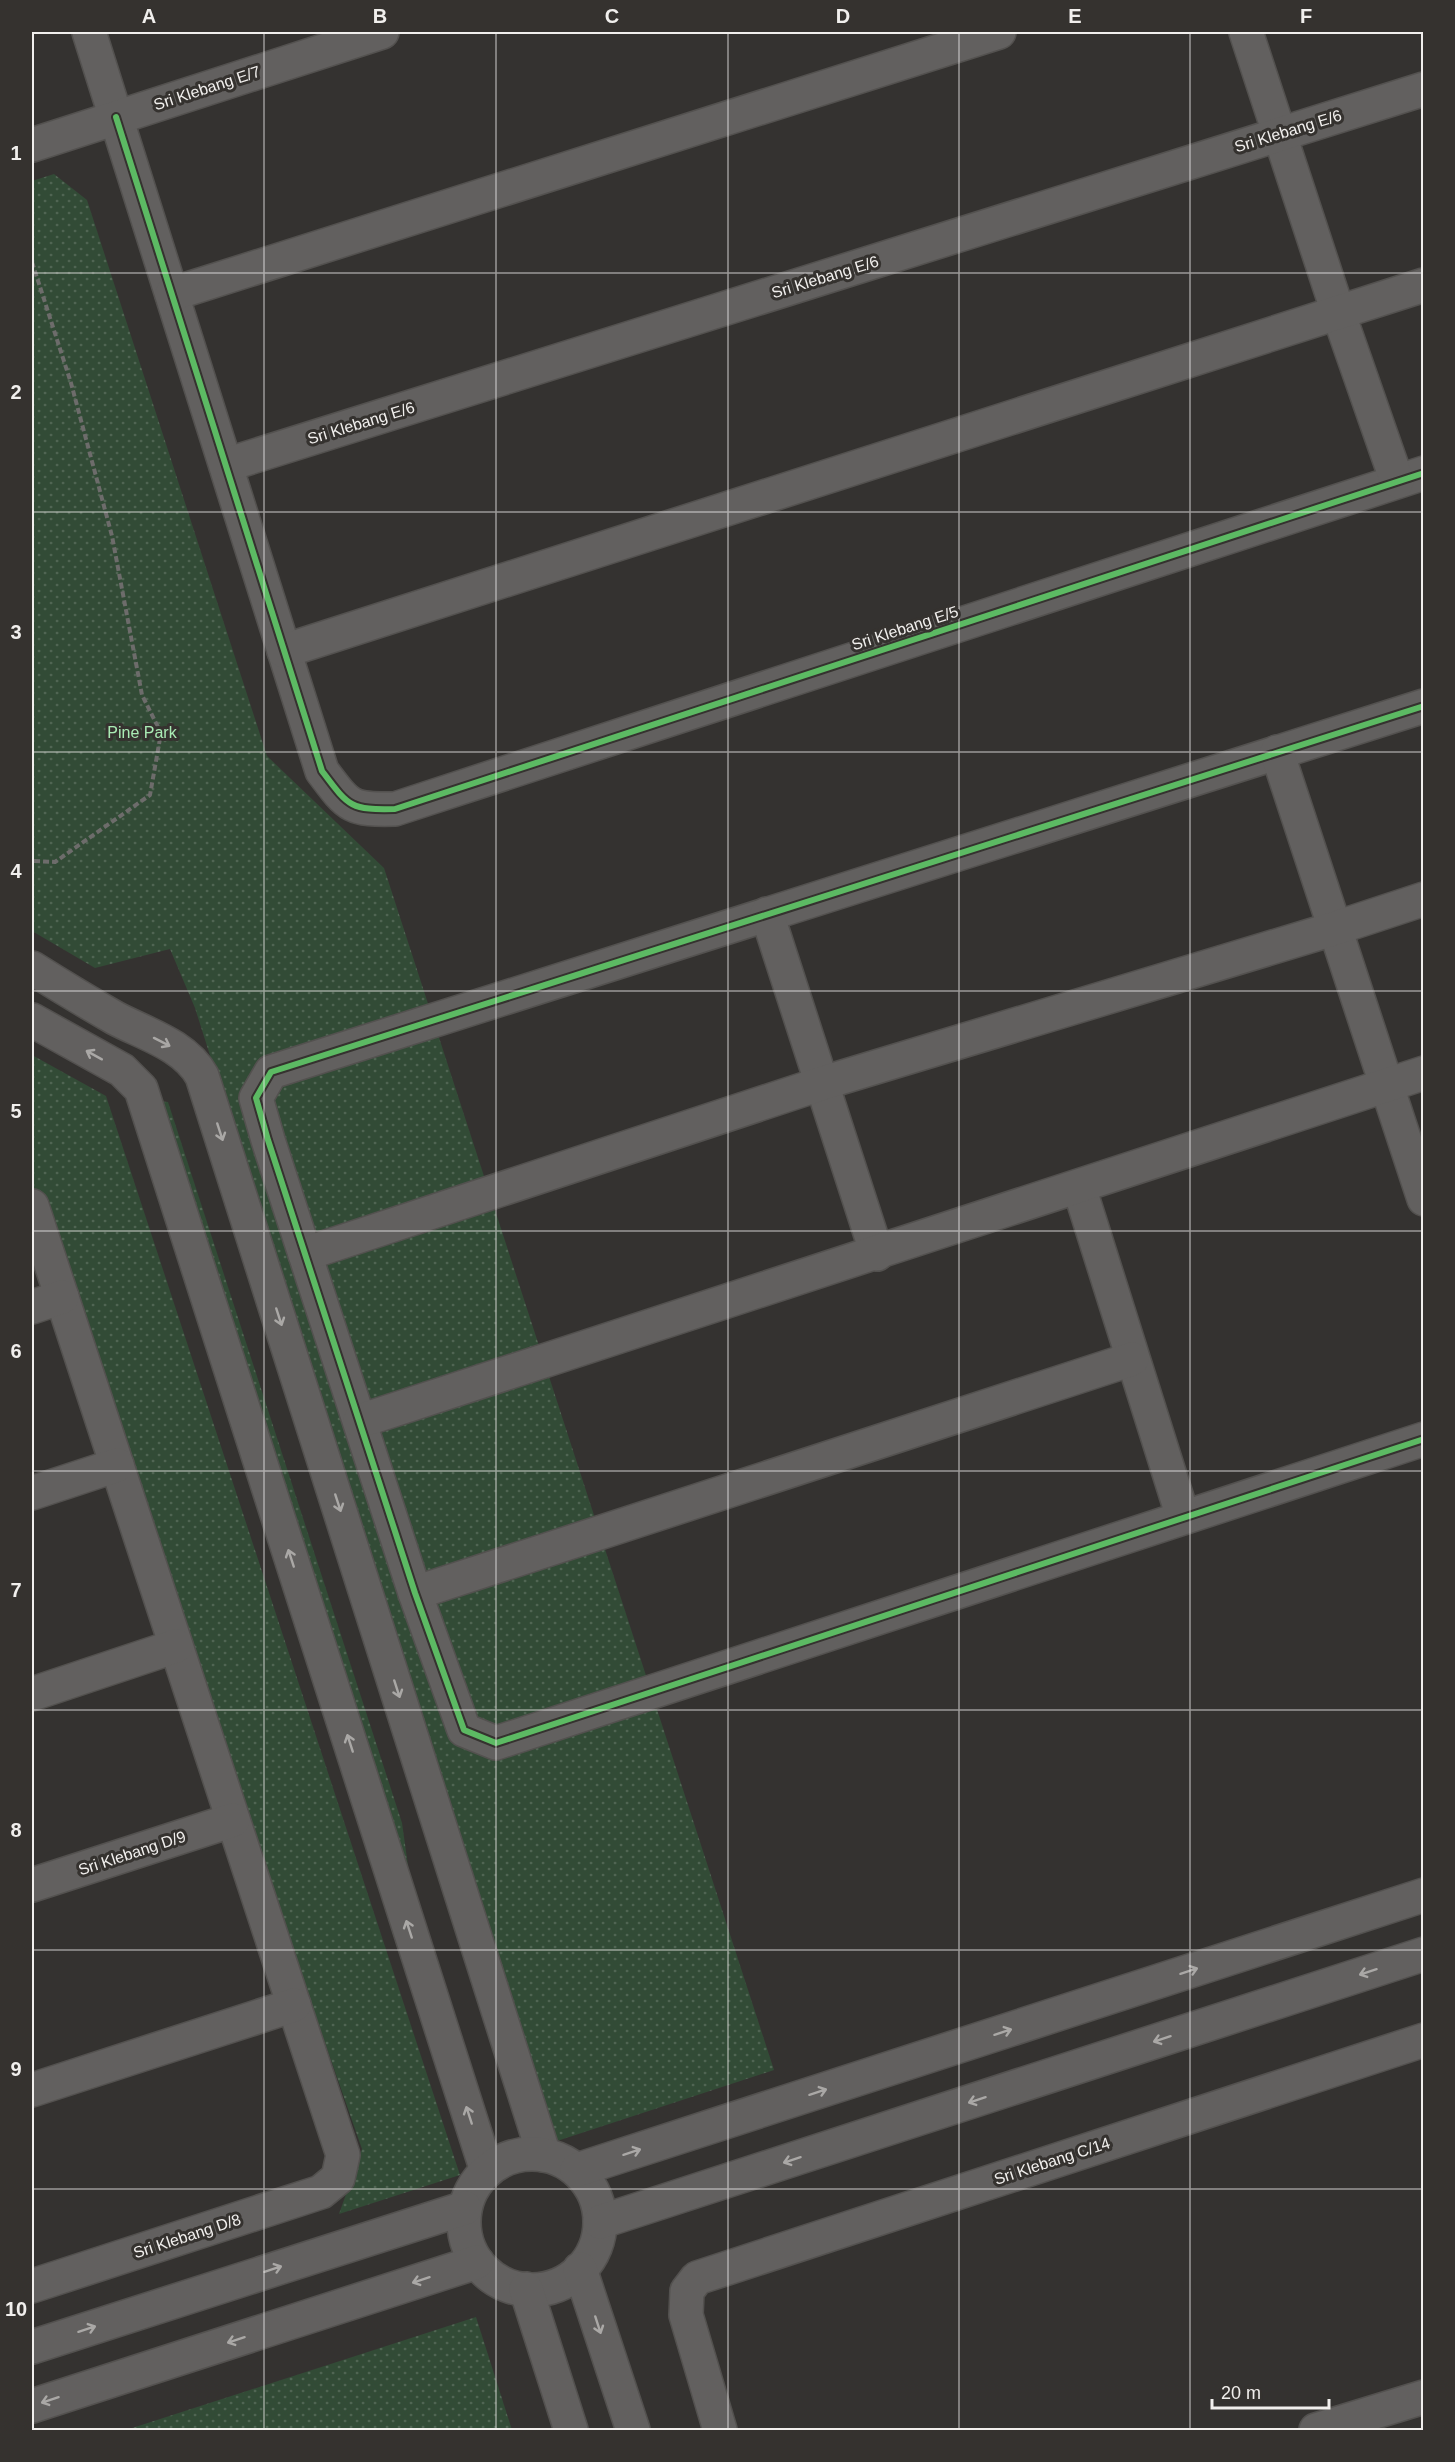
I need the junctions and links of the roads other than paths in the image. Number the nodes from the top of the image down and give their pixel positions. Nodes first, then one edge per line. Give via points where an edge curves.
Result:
1 (89, 32) edge
2 (382, 32) edge
3 (999, 32) edge
4 (1246, 32) edge
5 (1424, 89) edge
6 (116, 117) junction
7 (1279, 134) junction
8 (32, 145) edge
9 (1424, 285) edge
10 (172, 294) junction
11 (1338, 312) junction
12 (226, 465) junction
13 (1410, 477) edge
14 (284, 651) junction
15 (1424, 706) edge
16 (1277, 752) junction
17 (1424, 899) edge
18 (767, 914) junction
19 (1336, 928) junction
20 (32, 968) edge
21 (32, 1020) edge
22 (1424, 1073) edge
23 (823, 1083) junction
24 (1387, 1085) junction
25 (1079, 1187) junction
26 (1424, 1199) edge
27 (32, 1206) edge
28 (305, 1254) junction
29 (877, 1254) junction
30 (62, 1297) junction
31 (32, 1307) edge
32 (1132, 1359) junction
33 (360, 1421) junction
34 (1424, 1439) edge
35 (117, 1465) junction
36 (32, 1493) edge
37 (1183, 1517) junction
38 (415, 1593) junction
39 (177, 1646) junction
40 (32, 1694) edge
41 (233, 1820) junction
42 (32, 1885) edge
43 (1424, 1895) edge
44 (1424, 1954) edge
45 (294, 2005) junction
46 (1424, 2040) edge
47 (32, 2090) edge
48 (544, 2155) junction
49 (577, 2170) junction
50 (487, 2171) junction
51 (465, 2208) junction
52 (600, 2222) junction
53 (477, 2262) junction
54 (580, 2270) junction
55 (32, 2286) edge
56 (526, 2289) junction
57 (32, 2347) edge
58 (1424, 2397) edge
59 (32, 2406) edge
60 (571, 2430) edge
61 (633, 2430) edge
62 (720, 2430) edge
63 (1316, 2430) edge

1 - 6 street, Sri Klebang E/5
2 - 6 street, Sri Klebang E/7
3 - 10 street
4 - 7 street
5 - 7 street, Sri Klebang E/6
6 - 8 street, Sri Klebang E/7
6 - 10 street, Sri Klebang E/5
7 - 11 street
7 - 12 street, Sri Klebang E/6
9 - 11 street
10 - 12 street, Sri Klebang E/5
11 - 13 street
11 - 14 street
12 - 14 street, Sri Klebang E/5
13 - 14 street, Sri Klebang E/5 via 395,809 362,809 342,798 322,771
15 - 16 street
16 - 18 street
16 - 19 street
17 - 19 street
18 - 23 street
18 - 28 street via 272,1072 256,1098
19 - 23 street
19 - 24 street
20 -> 48 street via 181,1051 195,1063 202,1076
50 -> 21 street via 141,1089 122,1070
22 - 24 street
23 - 28 street
23 - 29 street
24 - 25 street
24 - 26 street
25 - 29 street
25 - 32 street
27 - 30 street
28 - 33 street
29 - 33 street
30 - 31 street
30 - 35 street
32 - 37 street
32 - 38 street
33 - 38 street
34 - 37 street
35 - 36 street
35 - 39 street
37 - 38 street via 496,1743 464,1730
39 - 40 street
39 - 41 street
41 - 42 street, Sri Klebang D/9
41 - 45 street
49 -> 43 street
44 -> 52 street
45 - 47 street
45 - 55 street, Sri Klebang D/8 via 343,2155 338,2178 321,2192
46 - 62 street, Sri Klebang C/14 via 697,2278 687,2291 687,2315
48 - 49 street
48 - 50 street via 524,2154
49 - 52 street via 590,2185
50 - 51 street via 472,2187
51 - 53 street via 467,2246
57 -> 51 street
52 - 54 street via 598,2239
53 - 56 street via 490,2276
53 -> 59 street
54 - 56 street via 546,2288
54 -> 61 street
56 - 60 street
58 - 63 street

